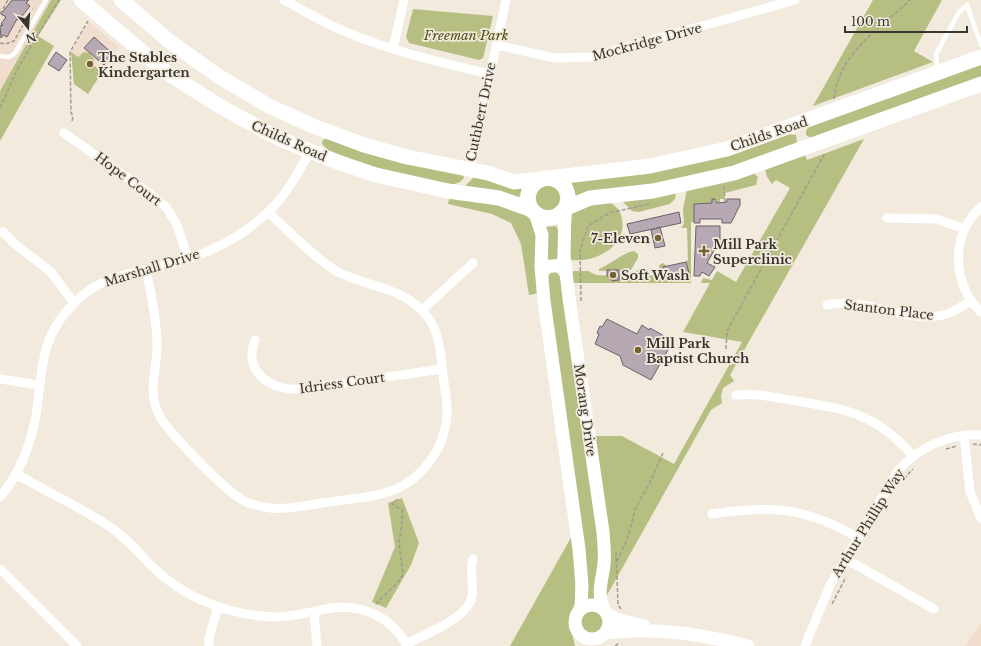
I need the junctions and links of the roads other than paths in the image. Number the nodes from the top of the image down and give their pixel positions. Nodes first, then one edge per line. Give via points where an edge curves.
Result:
1 (46, 0) edge
2 (81, 0) edge
3 (121, 0) edge
4 (404, 0) edge
5 (506, 0) edge
6 (796, 0) edge
7 (290, 1) edge
8 (496, 45) junction
9 (981, 46) edge
10 (393, 49) junction
11 (0, 56) edge
12 (981, 57) edge
13 (938, 73) junction
14 (489, 74) junction
15 (981, 84) edge
16 (798, 124) junction
17 (316, 127) junction
18 (64, 132) dead end
19 (806, 148) junction
20 (306, 150) junction
21 (470, 169) junction
22 (545, 179) junction
23 (448, 191) junction
24 (981, 207) edge
25 (565, 208) junction
26 (268, 212) junction
27 (533, 212) junction
28 (887, 218) dead end
29 (965, 229) junction
30 (3, 232) dead end
31 (188, 259) junction
32 (473, 263) dead end
33 (565, 265) junction
34 (541, 267) junction
35 (146, 270) junction
36 (971, 301) junction
37 (74, 303) junction
38 (827, 305) dead end
39 (422, 310) junction
40 (981, 312) edge
41 (255, 340) dead end
42 (442, 369) junction
43 (0, 379) edge
44 (39, 385) junction
45 (736, 395) dead end
46 (964, 435) junction
47 (981, 435) edge
48 (913, 456) junction
49 (16, 474) junction
50 (0, 497) edge
51 (712, 514) dead end
52 (981, 518) edge
53 (857, 537) junction
54 (844, 558) junction
55 (473, 559) dead end
56 (0, 569) edge
57 (218, 607) junction
58 (581, 609) junction
59 (934, 609) dead end
60 (314, 612) junction
61 (606, 612) junction
62 (657, 630) junction
63 (578, 632) junction
64 (603, 638) edge
65 (804, 643) edge
66 (407, 645) edge
67 (741, 645) edge
68 (77, 646) edge
69 (208, 646) edge
70 (317, 646) edge
71 (581, 646) edge

1 - 11 lane via 14,53 9,57
2 - 20 main road, Childs Road via 166,72 253,126
3 - 17 main road, Childs Road via 169,41 218,76 269,106
4 - 10 street
5 - 8 street, Cuthbert Drive
6 - 8 street, Mockridge Drive via 591,57 555,58
7 - 10 street via 335,27
8 - 14 street, Cuthbert Drive
9 - 13 lane via 966,5 959,12 936,54
10 - 14 street
12 - 13 main road, Childs Road
13 - 16 main road, Childs Road
14 - 21 street, Cuthbert Drive
15 - 19 main road, Childs Road
16 - 19 main road
16 - 22 main road, Childs Road via 727,149 678,161
17 - 20 main road
17 - 21 main road, Childs Road via 364,145 407,157
18 - 31 street, Hope Court via 166,207 177,225
19 - 25 main road, Childs Road via 708,180 653,191 590,198
20 - 23 main road, Childs Road via 376,175
20 - 26 street, Marshall Drive via 287,190
21 - 22 main road, Childs Road via 514,182
21 - 23 main road, Cuthbert Drive via 464,184
22 - 25 main road via 561,183 565,188 568,194
22 - 27 main road via 529,192 528,198
23 - 27 main road, Childs Road via 499,198
24 - 29 street
25 - 27 main road via 551,218
25 - 33 main road, Morang Drive
26 - 31 street, Marshall Drive via 227,242
26 - 39 street via 328,265 350,278 402,294
27 - 34 main road, Morang Drive via 542,235
28 - 29 street via 936,219
29 - 36 street via 958,252 958,262 961,281
30 - 37 street via 50,271
31 - 35 street, Marshall Drive
32 - 39 street
33 - 34 main road
33 - 61 main road, Morang Drive via 603,532 604,563 599,589 600,600
34 - 58 main road, Morang Drive via 581,561
35 - 37 street, Marshall Drive via 112,278 93,288
35 - 42 street via 157,336 152,386 159,415 168,429 228,489 236,496 256,505 287,508 376,495 409,482 428,464 441,442 447,408
36 - 38 street, Stanton Place via 946,314 930,317 845,303
36 - 40 street
37 - 44 street, Marshall Drive via 58,322 47,344
39 - 42 street via 436,336
41 - 42 street, Idriess Court via 252,356 257,372 268,383 283,389 303,389
43 - 44 street
44 - 49 street, Marshall Drive via 36,415 28,448
45 - 48 street via 756,394 854,412 885,429
46 - 47 street, Arthur Phillip Way
46 - 48 street, Arthur Phillip Way via 937,442
46 - 52 street via 970,492
48 - 53 street, Arthur Phillip Way via 892,478
49 - 50 street, Marshall Drive
49 - 57 street via 110,527 125,538 165,578
51 - 53 street via 756,509 789,511 825,521
53 - 54 street, Arthur Phillip Way
54 - 59 street
54 - 65 street, Arthur Phillip Way
55 - 66 street via 470,571 472,598 466,610
56 - 68 street
57 - 60 street via 278,617
57 - 69 street
58 - 61 main road via 591,605 601,607
58 - 63 main road via 575,617
60 - 66 street via 342,607 371,612 393,626
60 - 70 street
61 - 62 main road via 616,619
61 - 64 main road via 610,624
62 - 64 main road
62 - 67 main road via 692,634
63 - 64 main road via 585,638
63 - 71 main road

